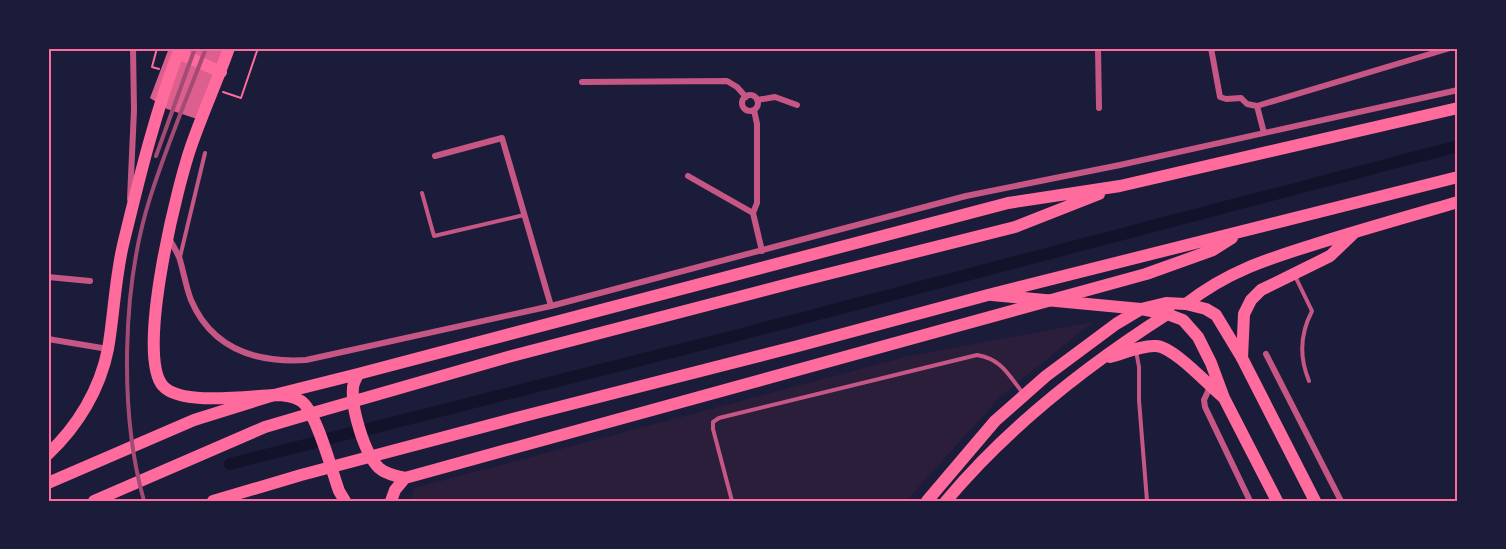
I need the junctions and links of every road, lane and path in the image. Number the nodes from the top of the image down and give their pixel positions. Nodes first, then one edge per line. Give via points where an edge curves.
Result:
1 (133, 48) edge
2 (158, 48) edge
3 (229, 48) edge
4 (258, 48) edge
5 (1098, 48) edge
6 (1211, 48) edge
7 (1450, 48) edge
8 (179, 50) edge
9 (221, 72) junction
10 (171, 73) junction
11 (582, 82) dead end
12 (214, 88) junction
13 (1458, 90) edge
14 (746, 97) junction
15 (757, 100) junction
16 (797, 105) dead end
17 (1257, 106) junction
18 (1099, 108) dead end
19 (1458, 108) edge
20 (754, 110) junction
21 (1264, 133) junction
22 (205, 153) dead end
23 (435, 156) dead end
24 (688, 176) dead end
25 (1458, 177) edge
26 (1120, 186) junction
27 (178, 191) junction
28 (422, 193) dead end
29 (194, 195) junction
30 (1458, 202) edge
31 (753, 213) junction
32 (525, 215) junction
33 (130, 218) junction
34 (1356, 231) junction
35 (1243, 232) junction
36 (168, 237) junction
37 (762, 250) junction
38 (180, 258) junction
39 (1293, 273) junction
40 (48, 277) edge
41 (90, 281) dead end
42 (988, 295) junction
43 (1050, 301) junction
44 (1186, 304) junction
45 (551, 306) junction
46 (1141, 309) junction
47 (1167, 314) junction
48 (48, 339) edge
49 (108, 349) junction
50 (1136, 351) junction
51 (1266, 354) dead end
52 (1242, 358) junction
53 (1101, 359) junction
54 (358, 374) junction
55 (1309, 381) dead end
56 (1210, 387) junction
57 (274, 395) junction
58 (1024, 395) junction
59 (1224, 398) junction
60 (48, 454) edge
61 (405, 478) junction
62 (49, 480) edge
63 (342, 496) edge
64 (94, 501) edge
65 (213, 501) edge
66 (391, 501) edge
67 (732, 501) edge
68 (927, 501) edge
69 (946, 501) edge
70 (1147, 501) edge
71 (1250, 501) edge
72 (1277, 501) edge
73 (1315, 501) edge
74 (1341, 501) edge

1 - 33 street
2 - 10 path via 152,67
3 - 9 main road
4 - 12 path via 241,98
5 - 18 street
6 - 17 street via 1220,97 1241,98
7 - 17 street
8 - 9 main road
8 - 10 main road
9 - 12 main road
10 - 33 main road
11 - 14 street via 727,81
12 - 27 main road
13 - 21 street
14 - 15 street
14 - 20 street via 742,105
15 - 16 street via 777,97
15 - 20 street
17 - 21 street
19 - 26 main road
20 - 31 street via 758,124 757,203
21 - 37 street via 966,196
22 - 29 lane
23 - 32 street via 502,138
24 - 31 street
25 - 35 main road
26 - 54 main road via 1008,203
26 - 64 main road via 1015,227 508,357 265,427
27 - 29 lane
27 - 36 main road
28 - 32 lane via 434,236
29 - 38 lane
30 - 34 main road
31 - 37 street
32 - 45 street
33 - 49 main road
34 - 39 main road via 1330,256
34 - 44 main road via 1240,270 1209,285
35 - 42 main road
35 - 43 main road via 1213,250
36 - 38 street
36 - 57 main road via 155,326 156,367 163,386 172,393 193,398
37 - 45 street
38 - 45 street via 183,278 202,322 236,350 263,359 306,360
39 - 52 main road via 1261,290 1251,300 1244,314
39 - 55 lane via 1312,311 1302,339
40 - 41 street
42 - 43 main road
42 - 65 main road via 512,418
43 - 46 main road
43 - 61 main road
44 - 46 main road via 1166,303
44 - 47 main road
44 - 52 main road via 1216,315
46 - 47 main road
46 - 58 main road
47 - 53 main road
47 - 59 main road via 1184,320 1198,337
48 - 49 street
49 - 60 main road via 83,412
50 - 53 main road
50 - 56 main road via 1158,346 1166,349
50 - 70 lane
51 - 74 street
52 - 73 main road
53 - 69 main road via 1035,411
54 - 57 main road
54 - 61 main road via 353,384 354,405 366,448 379,468
56 - 59 main road
56 - 71 street via 1205,407
57 - 62 main road via 194,420
57 - 63 main road via 294,398 308,406
58 - 67 lane via 1001,366 990,357 976,355 719,418 713,422 713,429
58 - 68 main road via 995,421
59 - 72 main road
61 - 66 main road

